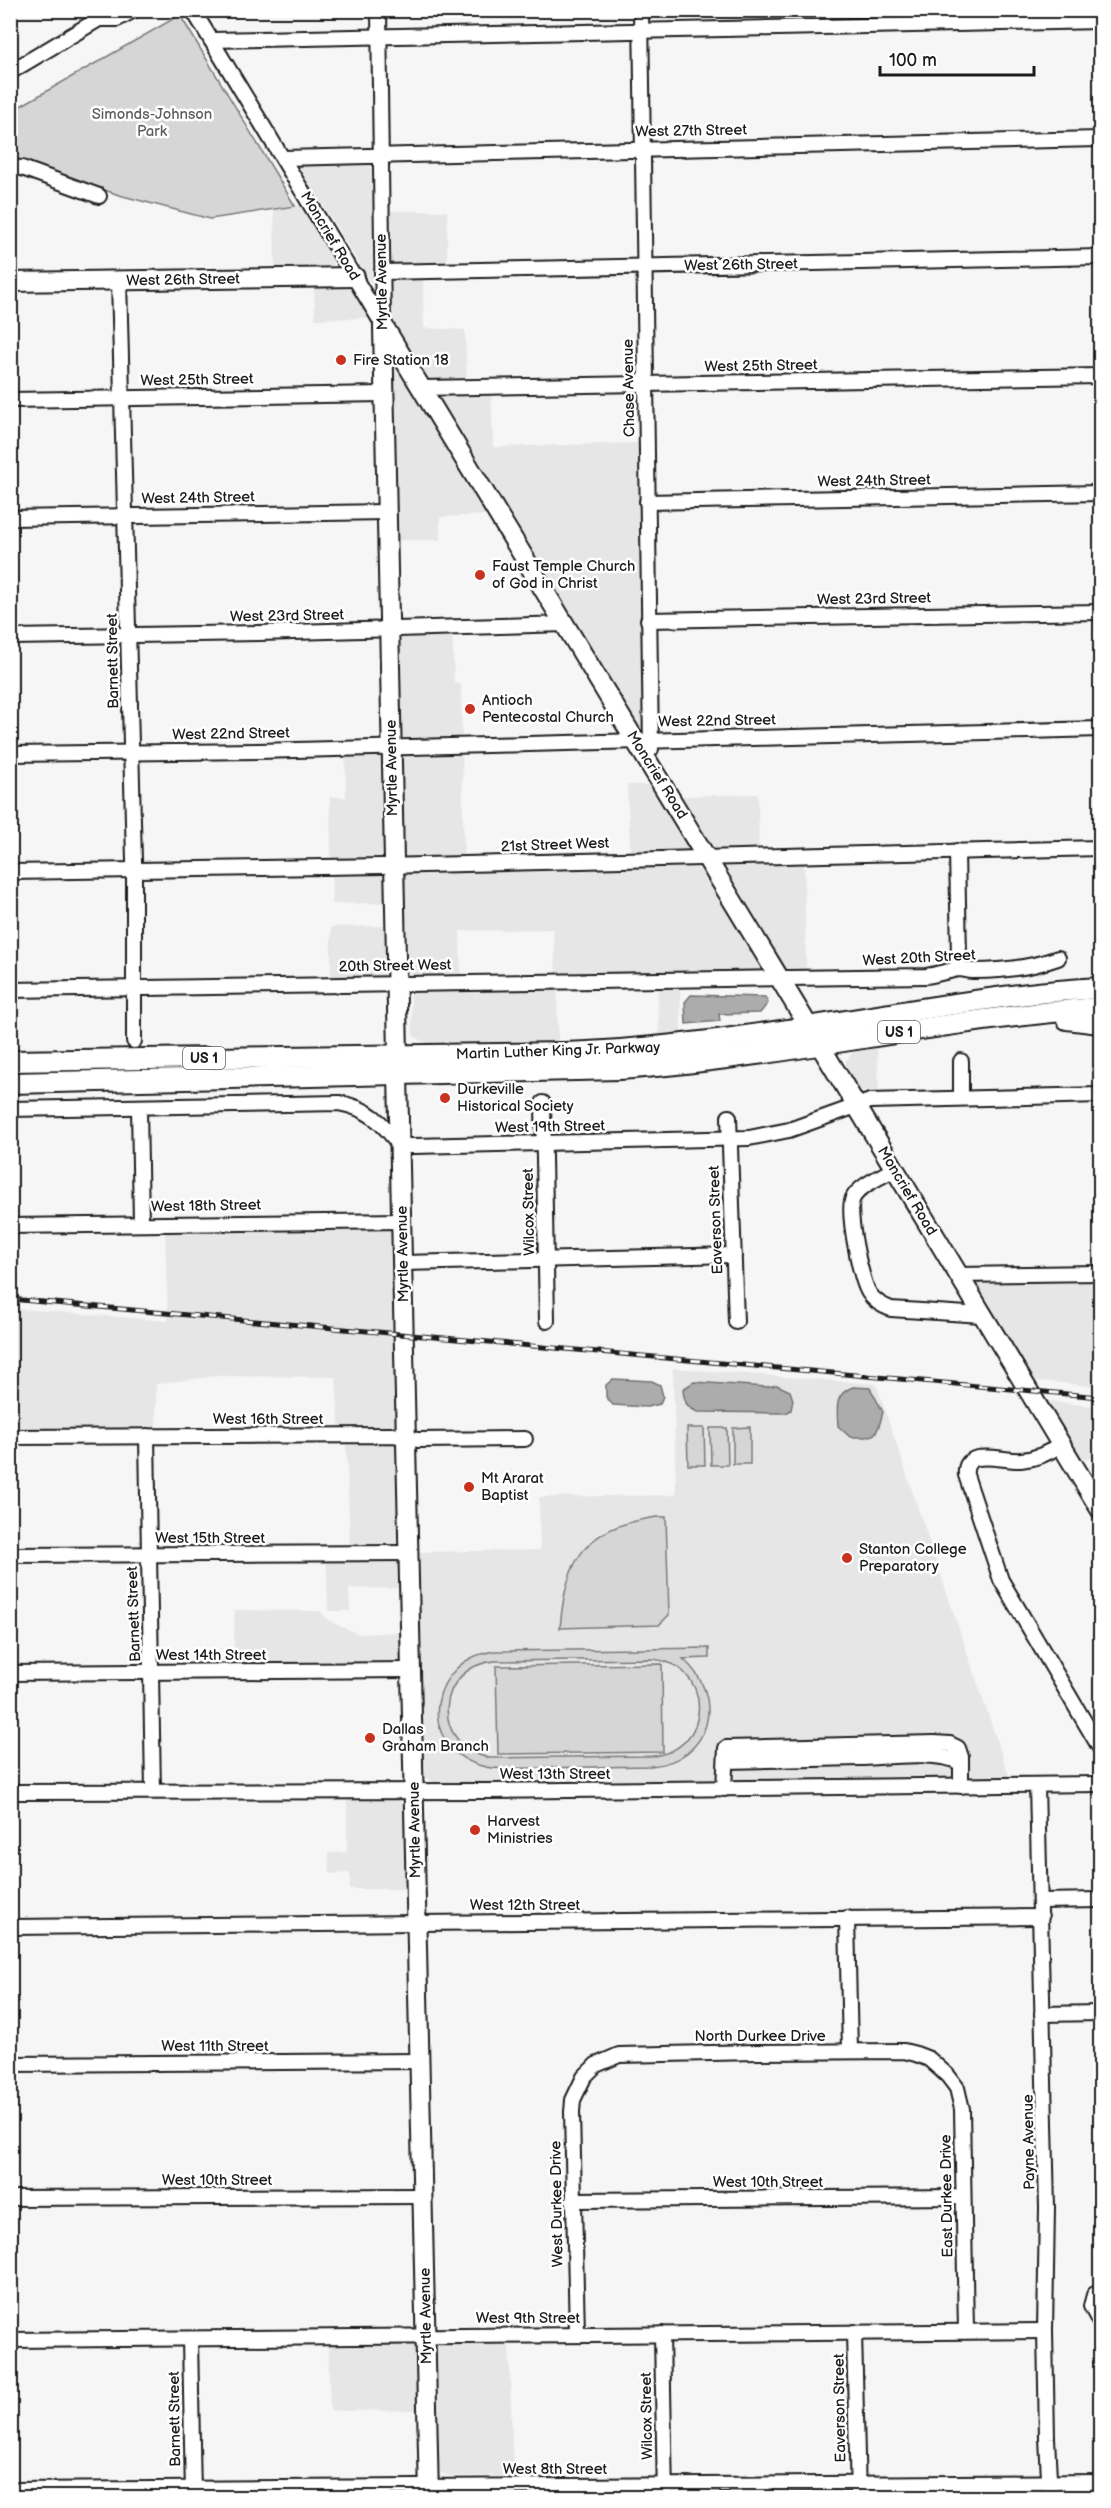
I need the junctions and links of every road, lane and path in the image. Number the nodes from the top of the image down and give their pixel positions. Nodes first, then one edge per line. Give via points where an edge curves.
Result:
1 (134, 10) edge
2 (193, 10) edge
3 (379, 10) edge
4 (641, 10) edge
5 (1101, 21) edge
6 (641, 30) junction
7 (379, 36) junction
8 (211, 40) junction
9 (10, 72) edge
10 (1101, 139) edge
11 (643, 149) junction
12 (380, 154) junction
13 (283, 158) junction
14 (10, 167) edge
15 (99, 196) dead end
16 (1101, 257) edge
17 (644, 267) junction
18 (382, 272) junction
19 (355, 277) junction
20 (120, 280) junction
21 (10, 282) edge
22 (383, 325) junction
23 (1101, 376) edge
24 (645, 385) junction
25 (422, 388) junction
26 (384, 394) junction
27 (123, 398) junction
28 (10, 400) edge
29 (1101, 493) edge
30 (647, 502) junction
31 (387, 512) junction
32 (126, 516) junction
33 (10, 518) edge
34 (1101, 612) edge
35 (648, 620) junction
36 (565, 624) junction
37 (389, 630) junction
38 (129, 635) junction
39 (10, 637) edge
40 (1101, 729) edge
41 (642, 740) junction
42 (392, 747) junction
43 (131, 752) junction
44 (10, 754) edge
45 (1101, 848) edge
46 (957, 851) junction
47 (707, 858) junction
48 (394, 866) junction
49 (134, 870) junction
50 (10, 872) edge
51 (1058, 958) dead end
52 (957, 969) junction
53 (780, 979) junction
54 (397, 983) junction
55 (135, 988) junction
56 (1101, 988) edge
57 (10, 990) edge
58 (1101, 1008) edge
59 (980, 1020) junction
60 (1101, 1023) edge
61 (808, 1027) junction
62 (134, 1041) dead end
63 (818, 1044) junction
64 (398, 1055) junction
65 (10, 1061) edge
66 (961, 1061) dead end
67 (398, 1075) junction
68 (10, 1083) edge
69 (1101, 1095) edge
70 (961, 1098) junction
71 (543, 1103) dead end
72 (855, 1105) junction
73 (139, 1107) junction
74 (10, 1109) edge
75 (729, 1117) dead end
76 (730, 1140) junction
77 (544, 1144) junction
78 (400, 1146) junction
79 (894, 1169) junction
80 (402, 1221) junction
81 (141, 1224) junction
82 (10, 1226) edge
83 (734, 1255) junction
84 (546, 1260) junction
85 (403, 1263) junction
86 (1101, 1273) edge
87 (958, 1275) junction
88 (982, 1315) junction
89 (547, 1321) dead end
90 (736, 1322) dead end
91 (147, 1436) junction
92 (10, 1437) edge
93 (408, 1438) junction
94 (525, 1439) dead end
95 (1062, 1444) junction
96 (1101, 1509) edge
97 (409, 1553) junction
98 (149, 1554) junction
99 (10, 1555) edge
100 (412, 1670) junction
101 (152, 1672) junction
102 (10, 1673) edge
103 (1101, 1748) edge
104 (1101, 1784) edge
105 (1037, 1785) junction
106 (961, 1786) junction
107 (724, 1789) junction
108 (414, 1790) junction
109 (153, 1791) junction
110 (10, 1792) edge
111 (1101, 1900) edge
112 (1041, 1901) junction
113 (1041, 1917) junction
114 (847, 1918) junction
115 (418, 1923) junction
116 (10, 1927) edge
117 (1101, 2013) edge
118 (1042, 2014) junction
119 (850, 2052) junction
120 (420, 2061) junction
121 (10, 2064) edge
122 (939, 2066) joint
123 (584, 2077) joint
124 (423, 2196) junction
125 (963, 2197) junction
126 (10, 2198) edge
127 (573, 2200) junction
128 (1096, 2295) edge
129 (1101, 2323) edge
130 (966, 2331) junction
131 (1045, 2331) junction
132 (854, 2332) junction
133 (577, 2334) junction
134 (662, 2334) junction
135 (426, 2335) junction
136 (190, 2339) junction
137 (10, 2340) edge
138 (1050, 2481) junction
139 (1101, 2482) edge
140 (858, 2483) junction
141 (10, 2490) edge
142 (664, 2491) edge
143 (429, 2492) edge
144 (193, 2493) edge
145 (858, 2498) edge
146 (1050, 2498) edge

1 - 9 street via 117,19 99,20
2 - 8 street, Moncrief Road
3 - 7 street, Myrtle Avenue
4 - 6 street, Chase Avenue
5 - 6 street
6 - 7 street
6 - 11 street, Chase Avenue
7 - 8 street
7 - 12 street, Myrtle Avenue
8 - 13 street, Moncrief Road
10 - 11 street, West 27th Street
11 - 12 street, West 27th Street
11 - 17 street, Chase Avenue
12 - 13 street, West 27th Street
12 - 18 street, Myrtle Avenue
13 - 19 street, Moncrief Road
14 - 15 street
16 - 17 street, West 26th Street
17 - 18 street, West 26th Street
17 - 24 street, Chase Avenue
18 - 22 street, Myrtle Avenue
19 - 20 main road, West 26th Street
19 - 22 street, Moncrief Road
20 - 21 main road, West 26th Street
20 - 27 street, Barnett Street
22 - 25 main road, Moncrief Road
22 - 26 main road, Myrtle Avenue
23 - 24 street, West 25th Street
24 - 25 street, West 25th Street
24 - 30 street, Chase Avenue
25 - 36 main road, Moncrief Road
26 - 27 street, West 25th Street
26 - 31 main road, Myrtle Avenue
27 - 28 street, West 25th Street
27 - 32 street, Barnett Street
29 - 30 street, West 24th Street
30 - 35 street, Chase Avenue
31 - 32 street, West 24th Street
31 - 37 main road, Myrtle Avenue
32 - 33 street, West 24th Street
32 - 38 street, Barnett Street
34 - 35 street, West 23rd Street
35 - 41 street, Chase Avenue
36 - 37 street, West 23rd Street
36 - 41 main road, Moncrief Road
37 - 38 street, West 23rd Street
37 - 42 main road, Myrtle Avenue
38 - 39 street, West 23rd Street
38 - 43 street, Barnett Street
40 - 41 street, West 22nd Street
41 - 42 street, West 22nd Street
41 - 47 main road, Moncrief Road via 652,766
42 - 43 street, West 22nd Street
42 - 48 main road, Myrtle Avenue
43 - 44 street, West 22nd Street
43 - 49 street, Barnett Street
45 - 46 street, 21st Street West
46 - 47 street, 21st Street West
46 - 52 street
47 - 48 street, 21st Street West
47 - 53 main road, Moncrief Road
48 - 49 street, 21st Street West
48 - 54 main road, Myrtle Avenue
49 - 50 street, 21st Street West
49 - 55 street, Barnett Street
51 - 52 street, West 20th Street via 1016,969
52 - 53 street, West 20th Street via 926,976
53 - 54 street, 20th Street West
53 - 61 main road, Moncrief Road
54 - 55 street, 20th Street West
54 - 64 main road, Myrtle Avenue
55 - 57 street, 20th Street West
55 - 62 street, Barnett Street
56 - 61 highway, Martin Luther King Jr. Parkway / US 1 via 1011,996
58 - 59 highway, Martin Luther King Jr. Parkway / US 1
59 - 60 highway via 1049,1018
59 - 63 highway, Martin Luther King Jr. Parkway / US 1
61 - 63 main road, Moncrief Road
61 - 64 highway, Martin Luther King Jr. Parkway / US 1 via 640,1049
63 - 67 highway, Martin Luther King Jr. Parkway / US 1 via 646,1067
63 - 72 main road, Moncrief Road
64 - 65 highway, Martin Luther King Jr. Parkway / US 1
64 - 67 street, Myrtle Avenue
66 - 70 street
67 - 68 highway, Martin Luther King Jr. Parkway / US 1
67 - 78 main road, Myrtle Avenue
69 - 70 street, West 19th Street
70 - 72 street, West 19th Street via 883,1100
71 - 77 street, Wilcox Street
72 - 76 street, West 19th Street via 789,1130
72 - 79 main road, Moncrief Road
73 - 74 street
73 - 78 street via 339,1103 376,1117
73 - 81 street
75 - 76 street, Eaverson Street
76 - 77 street, West 19th Street
76 - 83 street, Eaverson Street
77 - 78 street, West 19th Street
77 - 84 street, Wilcox Street
78 - 80 main road, Myrtle Avenue
79 - 87 main road, Moncrief Road
79 - 88 street via 858,1191 851,1202 855,1238 870,1294 891,1309
80 - 81 street, West 18th Street
80 - 85 main road, Myrtle Avenue
81 - 82 street, West 18th Street
83 - 84 street
83 - 90 street, Eaverson Street
84 - 85 street
84 - 89 street, Wilcox Street
85 - 93 main road, Myrtle Avenue
86 - 87 street
87 - 88 main road, Moncrief Road
88 - 95 main road, Moncrief Road
91 - 92 street, West 16th Street
91 - 93 street, West 16th Street
91 - 98 street, Barnett Street
93 - 94 street, West 16th Street
93 - 97 main road, Myrtle Avenue
95 - 96 main road, Moncrief Road
95 - 103 street via 1031,1459 978,1457 965,1470 1001,1580
97 - 98 street, West 15th Street
97 - 100 main road, Myrtle Avenue
98 - 99 street, West 15th Street
98 - 101 street, Barnett Street
100 - 101 street, West 14th Street
100 - 108 main road, Myrtle Avenue
101 - 102 street, West 14th Street
101 - 109 street, Barnett Street
104 - 105 street, West 13th Street
105 - 106 street, West 13th Street
105 - 112 street, Payne Avenue
106 - 107 street, West 13th Street
106 - 107 street via 958,1748 934,1743 726,1748
107 - 108 street, West 13th Street
108 - 109 street, West 13th Street
108 - 115 main road, Myrtle Avenue
109 - 110 street, West 13th Street
111 - 112 street
112 - 113 street, Payne Avenue
113 - 114 street, West 12th Street
113 - 118 street, Payne Avenue
114 - 115 street, West 12th Street
114 - 119 street
115 - 116 street, West 12th Street
115 - 120 main road, Myrtle Avenue
117 - 118 street
118 - 131 street, Payne Avenue via 1047,2208
119 - 122 street, North Durkee Drive via 904,2052
119 - 123 street, North Durkee Drive via 632,2053 606,2059
120 - 121 street, West 11th Street
120 - 124 main road, Myrtle Avenue
122 - 125 street, East Durkee Drive via 957,2088 961,2100
123 - 127 street, West Durkee Drive via 573,2100
124 - 126 street, West 10th Street
124 - 135 main road, Myrtle Avenue
125 - 127 street, West 10th Street
125 - 130 street, East Durkee Drive
127 - 133 street, West Durkee Drive
128 - 129 street via 1093,2311
130 - 131 street, West 9th Street
130 - 132 street, West 9th Street
131 - 138 street, Payne Avenue
132 - 134 street, West 9th Street
132 - 140 street, Eaverson Street
133 - 134 street, West 9th Street
133 - 135 street, West 9th Street
134 - 142 street, Wilcox Street
135 - 136 street, West 9th Street
135 - 143 main road, Myrtle Avenue
136 - 137 street, West 9th Street
136 - 144 street, Barnett Street
138 - 139 street, West 8th Street
138 - 140 street, West 8th Street
138 - 146 street, Payne Avenue
140 - 142 street, West 8th Street
140 - 145 street, Eaverson Street
141 - 144 street, West 8th Street
142 - 143 street, West 8th Street
143 - 144 street, West 8th Street

